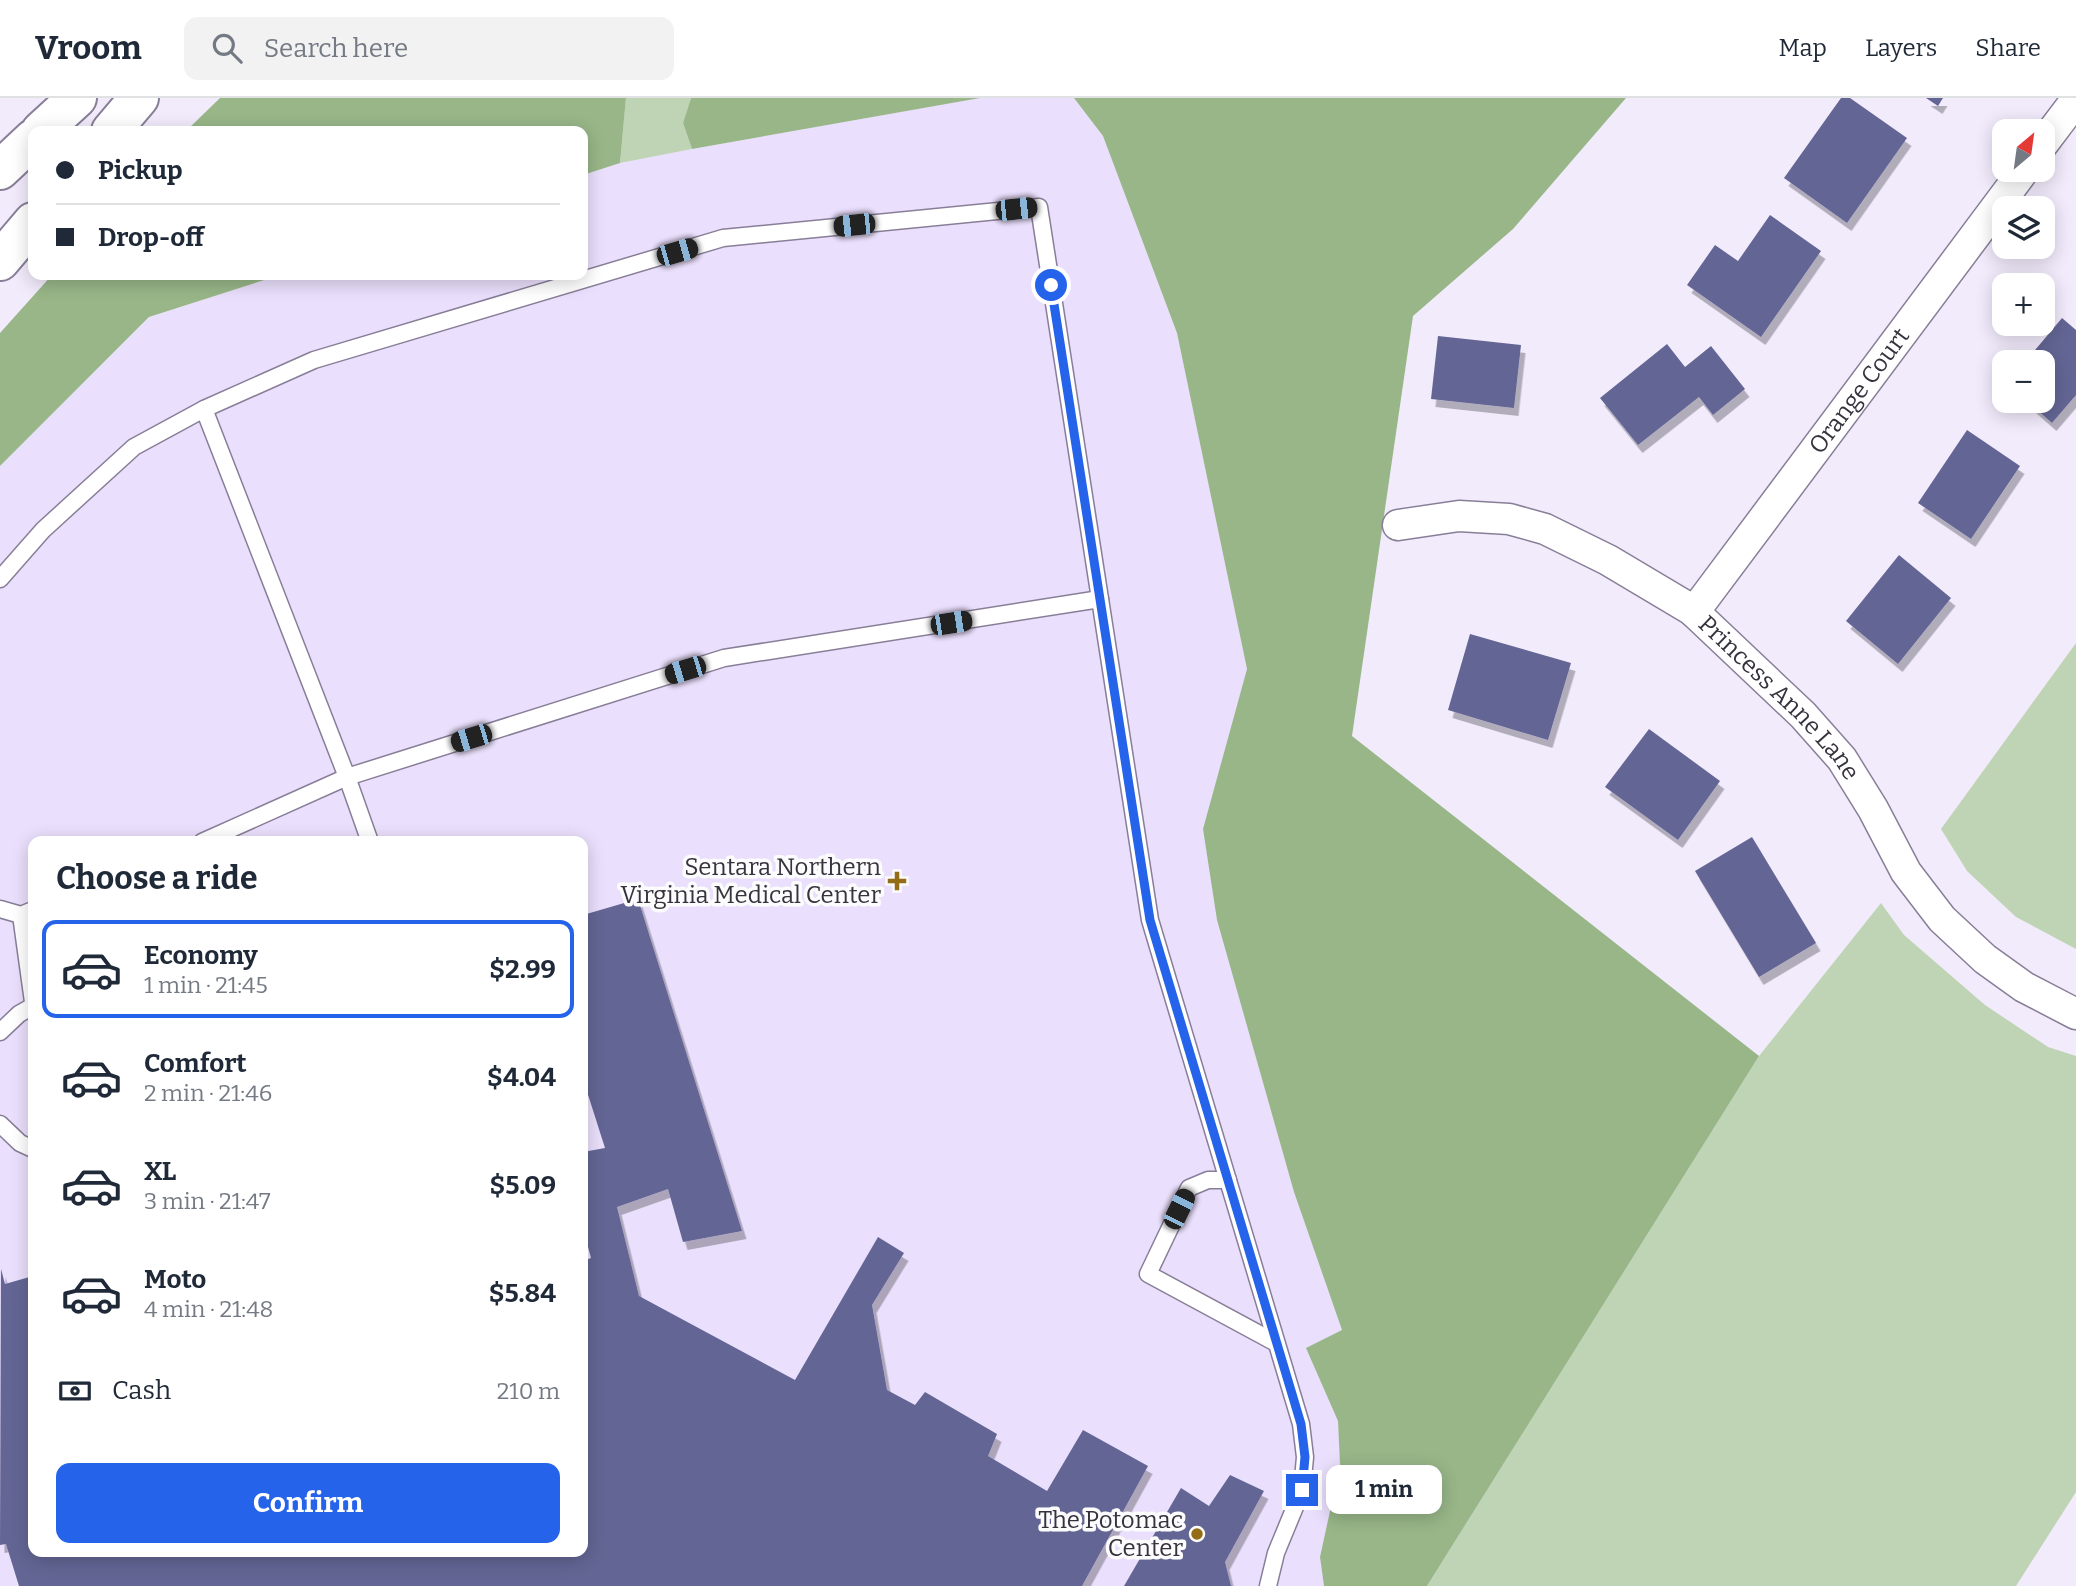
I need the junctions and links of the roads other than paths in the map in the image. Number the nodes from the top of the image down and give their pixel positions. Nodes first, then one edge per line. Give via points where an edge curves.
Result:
1 (77, 98) edge
2 (139, 98) edge
3 (2076, 100) edge
4 (46, 126) edge
5 (115, 126) edge
6 (2055, 128) edge
7 (28, 144) edge
8 (0, 170) edge
9 (2015, 182) edge
10 (28, 228) edge
11 (0, 261) edge
12 (588, 278) edge
13 (582, 280) edge
14 (204, 409) junction
15 (1398, 525) dead end
16 (0, 579) edge
17 (1100, 599) junction
18 (1693, 612) junction
19 (347, 777) junction
20 (215, 836) edge
21 (368, 836) edge
22 (0, 909) edge
23 (27, 912) edge
24 (28, 1008) edge
25 (2076, 1014) edge
26 (0, 1032) edge
27 (0, 1124) edge
28 (28, 1147) edge
29 (1228, 1180) junction
30 (1276, 1343) junction
31 (1268, 1586) edge

1 - 4 highway
2 - 5 highway
3 - 6 street
7 - 8 highway
9 - 18 street, Orange Court
10 - 11 highway
12 - 17 lane via 723,238 1039,207
13 - 14 lane via 314,360
14 - 16 lane via 134,447 43,530
14 - 19 lane
15 - 18 street, Princess Anne Lane via 1459,516 1509,519 1545,529 1608,560
17 - 19 lane via 724,658
17 - 29 lane via 1150,920
18 - 25 street, Princess Anne Lane via 1803,715 1842,759 1906,872 1942,919 2024,987
19 - 20 lane
19 - 21 lane
22 - 23 lane
24 - 26 lane
27 - 28 lane
29 - 30 lane
29 - 30 lane via 1208,1180 1189,1188 1147,1274
30 - 31 lane via 1301,1424 1305,1457 1302,1490

